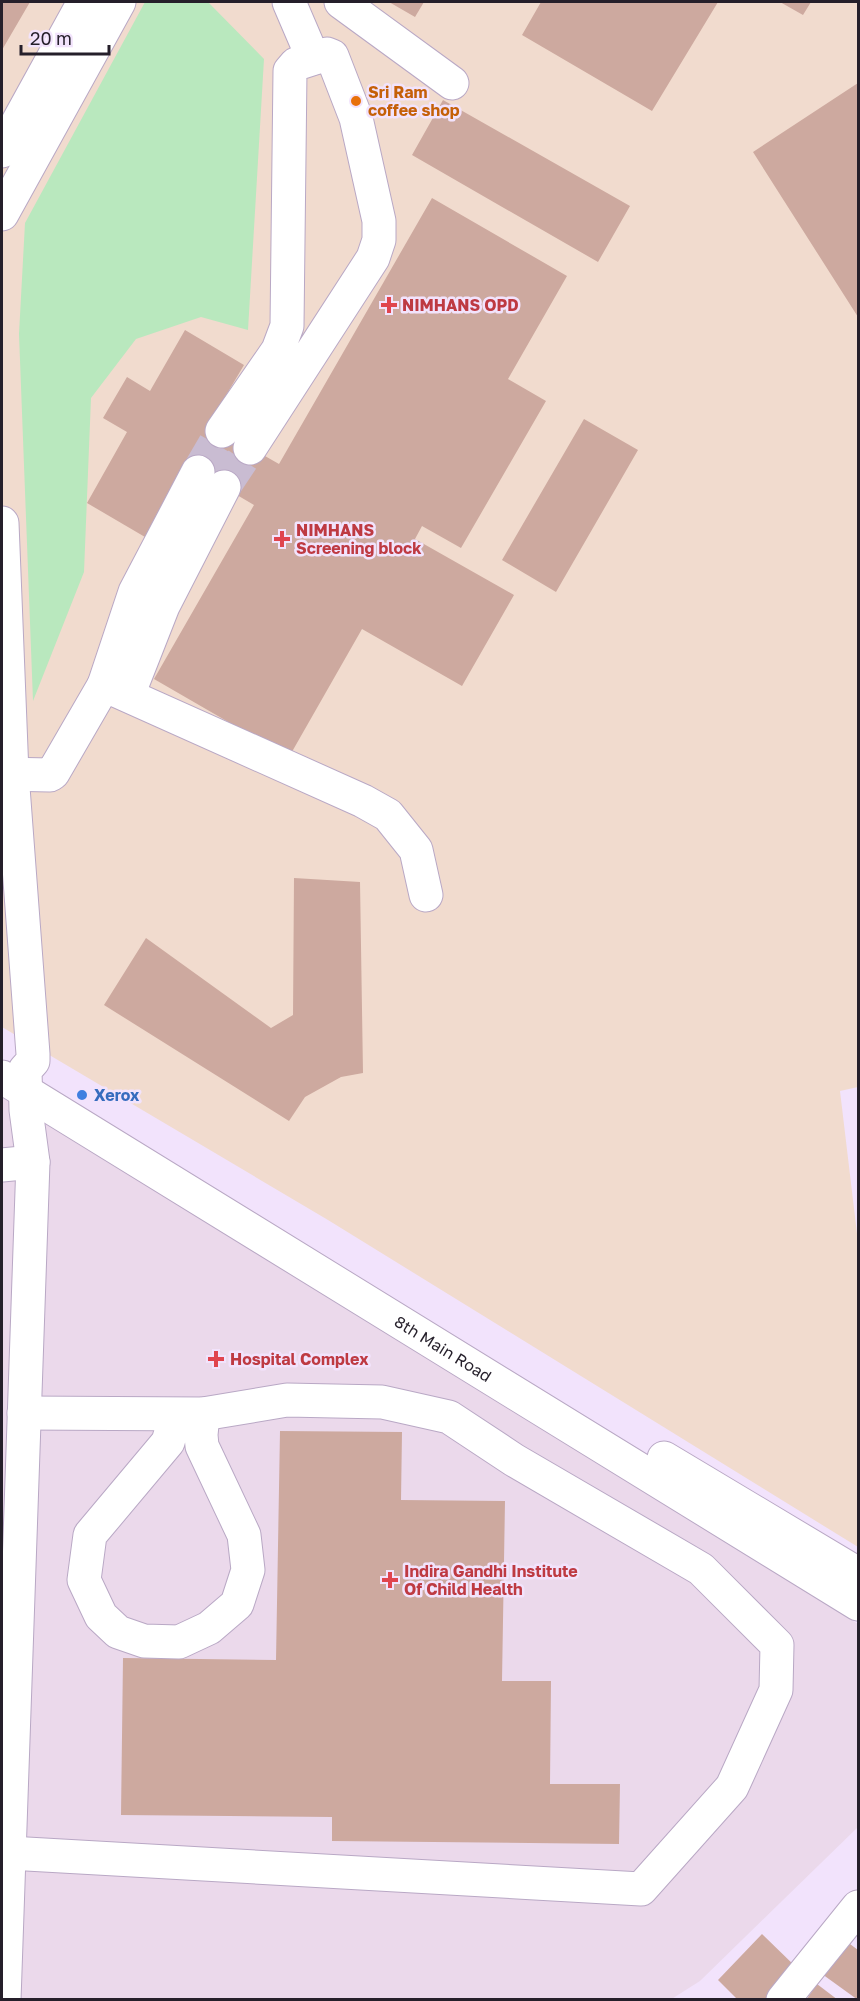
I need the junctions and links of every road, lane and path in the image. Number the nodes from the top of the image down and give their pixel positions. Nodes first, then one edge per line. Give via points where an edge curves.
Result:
1 (84, 2) edge
2 (119, 2) edge
3 (289, 2) edge
4 (341, 2) edge
5 (313, 58) junction
6 (452, 83) dead end
7 (2, 151) edge
8 (2, 214) edge
9 (222, 431) tunnel mouth
10 (250, 448) tunnel mouth
11 (211, 480) tunnel mouth
12 (2, 523) edge
13 (116, 690) junction
14 (7, 774) edge
15 (2, 852) edge
16 (426, 895) dead end
17 (16, 1076) edge
18 (17, 1163) edge
19 (24, 1413) junction
20 (190, 1414) junction
21 (12, 1455) edge
22 (858, 1574) edge
23 (858, 1604) edge
24 (9, 1853) junction
25 (858, 1907) edge
26 (4, 1988) edge
27 (783, 2000) edge

1 - 7 street
2 - 8 street
3 - 5 street
4 - 6 street
5 - 9 street via 296,64 290,71 287,326 278,351
5 - 10 street via 332,56 356,118 379,221 379,240 373,258
11 - 13 street via 163,606
12 - 14 street
13 - 14 street via 53,773
13 - 16 street via 388,814 416,850
14 - 17 street via 33,1054 33,1061
15 - 17 street
17 - 18 street via 26,1110
17 - 22 street, 8th Main Road
17 - 23 street, 8th Main Road
18 - 19 street
19 - 20 street
19 - 21 street
20 - 20 street via 90,1535 84,1580 101,1616 118,1632 144,1641 179,1642 208,1628 237,1604 248,1570 244,1535
20 - 24 street via 287,1400 382,1402 449,1417 514,1460 701,1569 777,1645 776,1690 732,1787 641,1889
21 - 24 street
24 - 26 street
25 - 27 street

